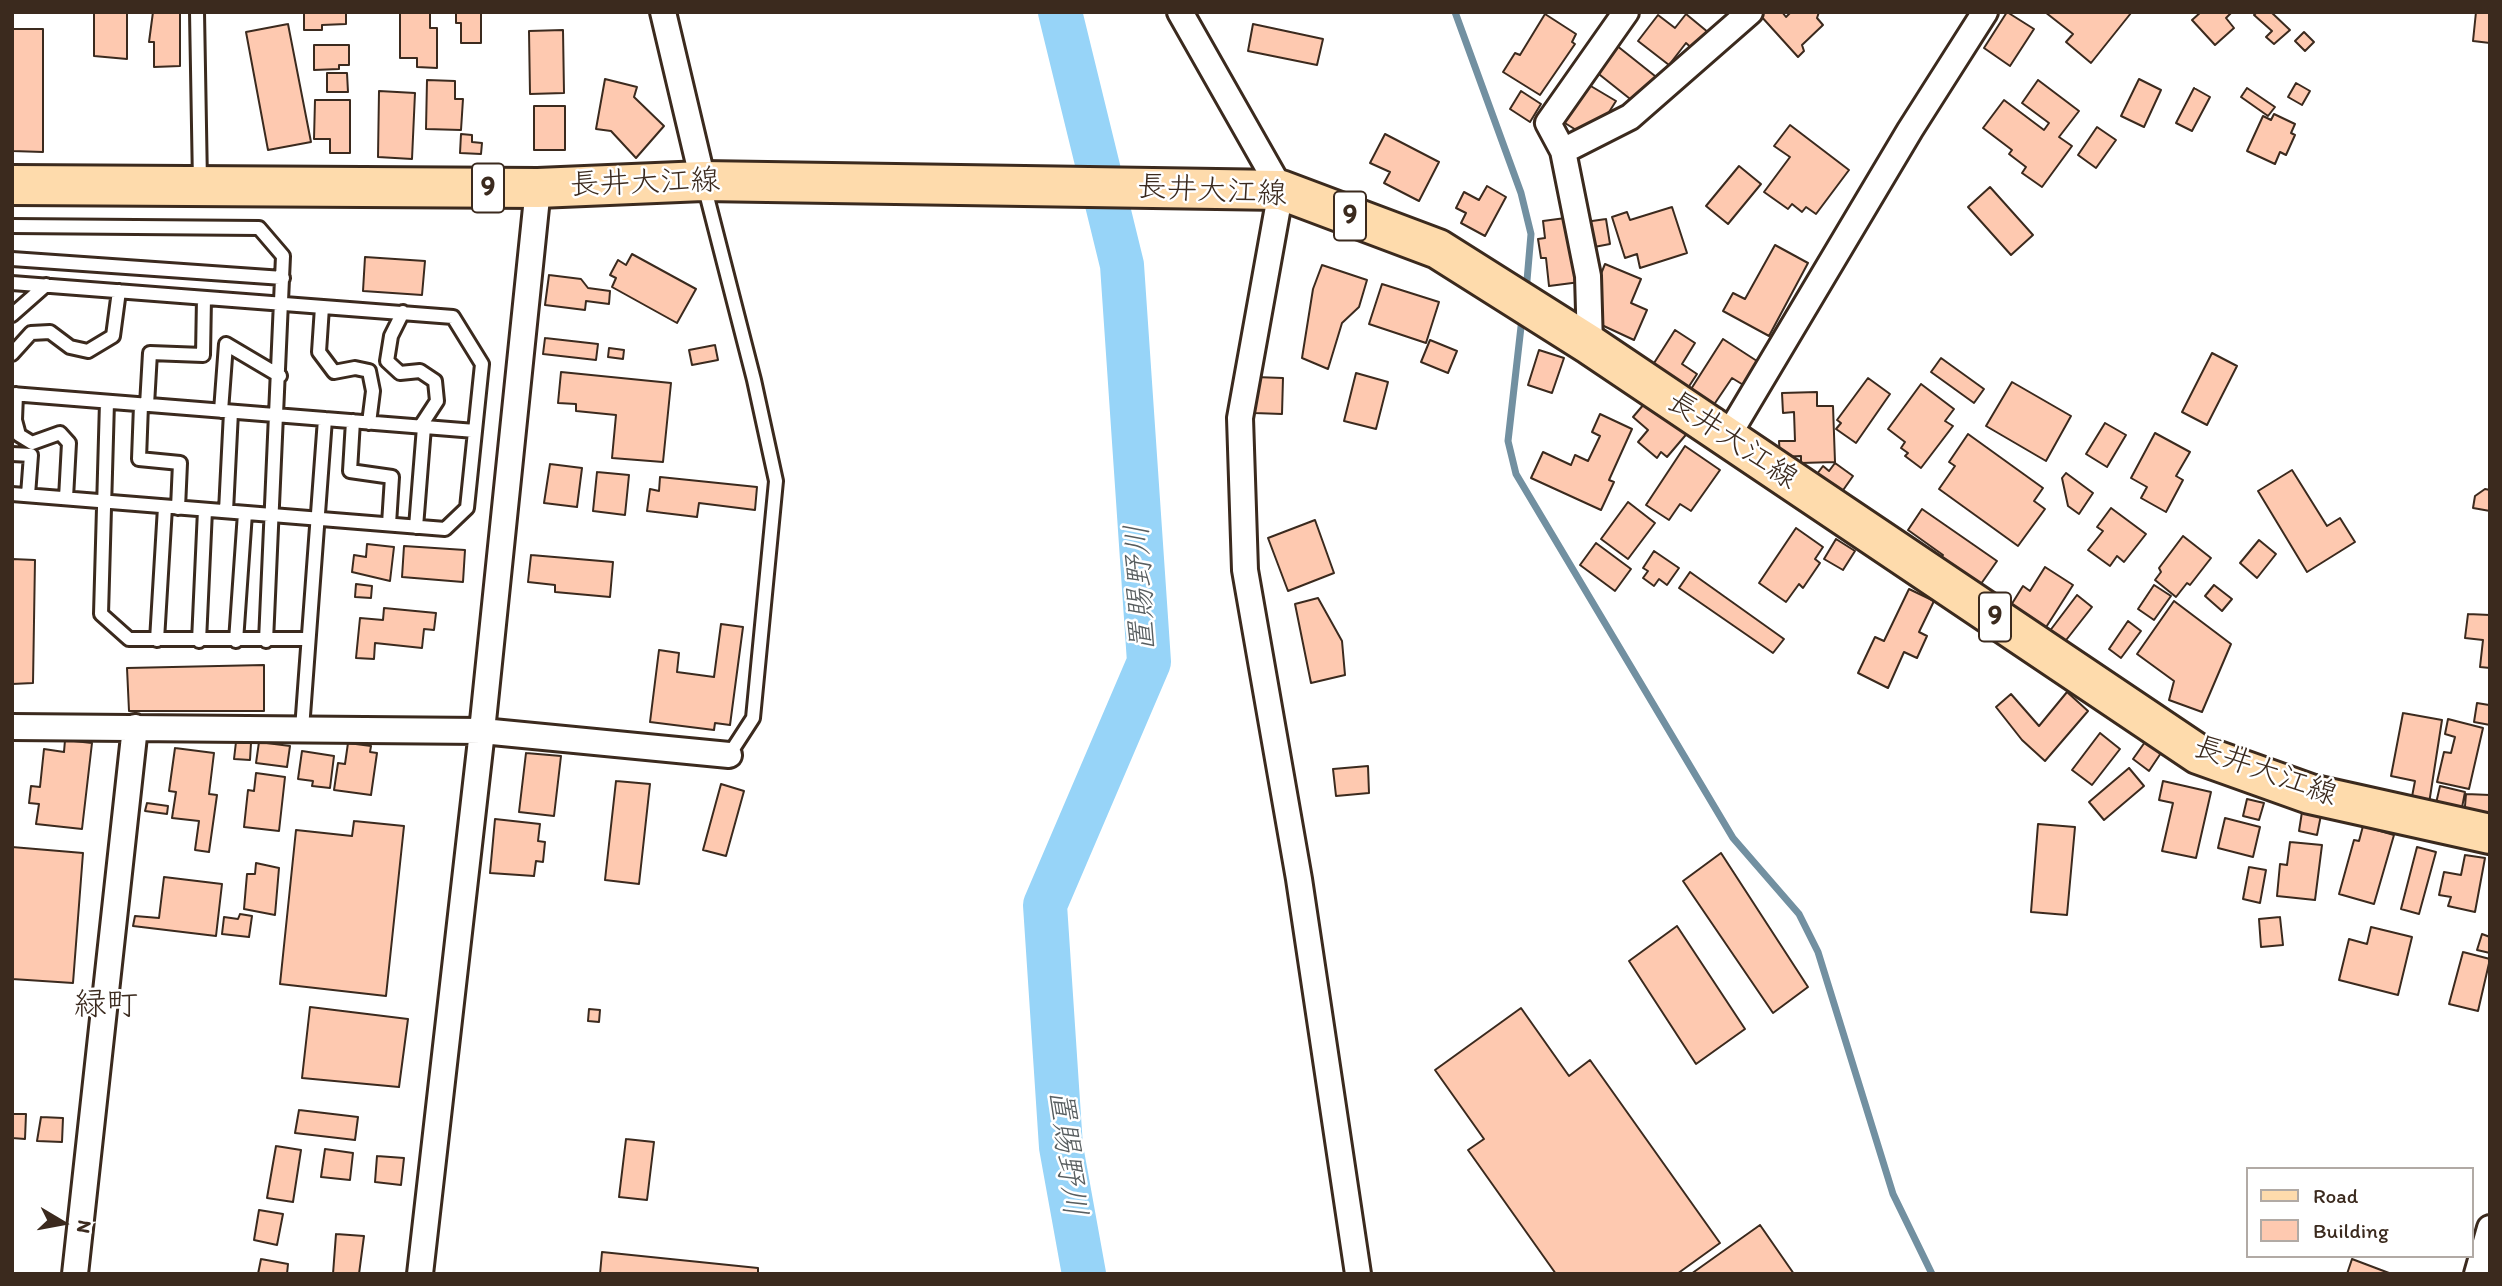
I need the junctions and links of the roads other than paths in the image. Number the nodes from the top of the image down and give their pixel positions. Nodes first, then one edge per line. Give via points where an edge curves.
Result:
1 (197, 12) edge
2 (663, 12) edge
3 (1180, 12) edge
4 (1626, 12) edge
5 (1751, 12) edge
6 (1985, 12) edge
7 (1563, 151) junction
8 (703, 181) junction
9 (12, 186) edge
10 (200, 188) junction
11 (538, 188) junction
12 (1281, 190) junction
13 (12, 226) edge
14 (12, 259) edge
15 (283, 278) junction
16 (12, 283) edge
17 (46, 285) junction
18 (119, 291) junction
19 (204, 298) junction
20 (283, 304) junction
21 (323, 307) junction
22 (403, 312) junction
23 (12, 315) edge
24 (1590, 345) junction
25 (12, 354) edge
26 (280, 376) junction
27 (14, 394) edge
28 (107, 402) junction
29 (144, 405) junction
30 (226, 412) junction
31 (278, 416) junction
32 (325, 419) junction
33 (353, 421) junction
34 (369, 423) junction
35 (422, 427) junction
36 (475, 431) junction
37 (1726, 439) junction
38 (12, 454) edge
39 (12, 494) edge
40 (28, 495) junction
41 (66, 498) junction
42 (103, 501) junction
43 (172, 507) junction
44 (205, 510) junction
45 (226, 511) junction
46 (245, 513) junction
47 (273, 515) junction
48 (318, 519) junction
49 (388, 524) junction
50 (416, 527) junction
51 (307, 639) junction
52 (157, 640) junction
53 (199, 641) junction
54 (236, 641) junction
55 (266, 641) junction
56 (12, 727) edge
57 (135, 727) junction
58 (302, 729) junction
59 (482, 731) junction
60 (729, 755) joint
61 (2490, 834) edge
62 (2490, 1228) edge
63 (75, 1274) edge
64 (420, 1274) edge
65 (1358, 1274) edge
66 (2477, 1274) edge

1 - 10 lane
2 - 8 street
3 - 12 street
4 - 7 street via 1548,123
5 - 7 street via 1630,117
6 - 37 street
7 - 24 street via 1588,276
8 - 11 main road, 長井大江線 / 9
8 - 12 main road, 長井大江線 / 9
8 - 60 lane via 776,481 753,718
9 - 10 main road, 長井大江線 / 9
10 - 11 main road, 長井大江線 / 9
11 - 59 street
12 - 24 main road, 長井大江線 / 9 via 1438,249
12 - 65 street via 1240,418 1245,570 1299,879
13 - 15 lane via 259,228 283,256
14 - 15 lane
15 - 20 lane
16 - 17 lane
17 - 18 lane
17 - 23 lane
18 - 19 lane
18 - 25 lane via 113,336 88,351 70,347 50,332 31,333
19 - 20 lane
19 - 29 lane via 203,355 150,353
20 - 21 lane
20 - 26 lane
21 - 22 lane
21 - 34 lane via 319,352 334,372 369,371 373,391
22 - 35 lane via 391,336 387,361 400,373 420,371 435,381 438,401
22 - 36 lane via 453,317 482,364
24 - 37 main road, 長井大江線 / 9
26 - 30 lane via 226,344
26 - 31 lane
27 - 28 lane
27 - 41 lane via 19,435 32,443 60,433 69,443
28 - 29 lane
28 - 42 lane
29 - 30 lane
29 - 43 lane via 139,459 180,463
30 - 31 lane
30 - 45 lane
31 - 32 lane
31 - 47 lane
32 - 33 lane
32 - 48 lane
33 - 34 lane
33 - 49 lane via 350,471 392,477
34 - 35 lane
35 - 36 lane
35 - 50 lane
36 - 50 lane via 467,508 445,529
37 - 61 main road, 長井大江線 / 9 via 2198,754 2310,794
38 - 40 lane via 30,455
39 - 40 lane
40 - 41 lane
41 - 42 lane
42 - 43 lane
42 - 52 lane via 101,614 129,639
43 - 44 lane
43 - 52 lane
44 - 45 lane
44 - 53 lane
45 - 46 lane
46 - 47 lane
46 - 54 lane
47 - 48 lane
47 - 55 lane
48 - 49 lane
48 - 51 lane
49 - 50 lane
51 - 55 lane
51 - 58 lane
52 - 53 lane
53 - 54 lane
54 - 55 lane
56 - 57 street
57 - 58 street
57 - 63 street
58 - 59 street
59 - 60 street
59 - 64 street
62 - 66 street

